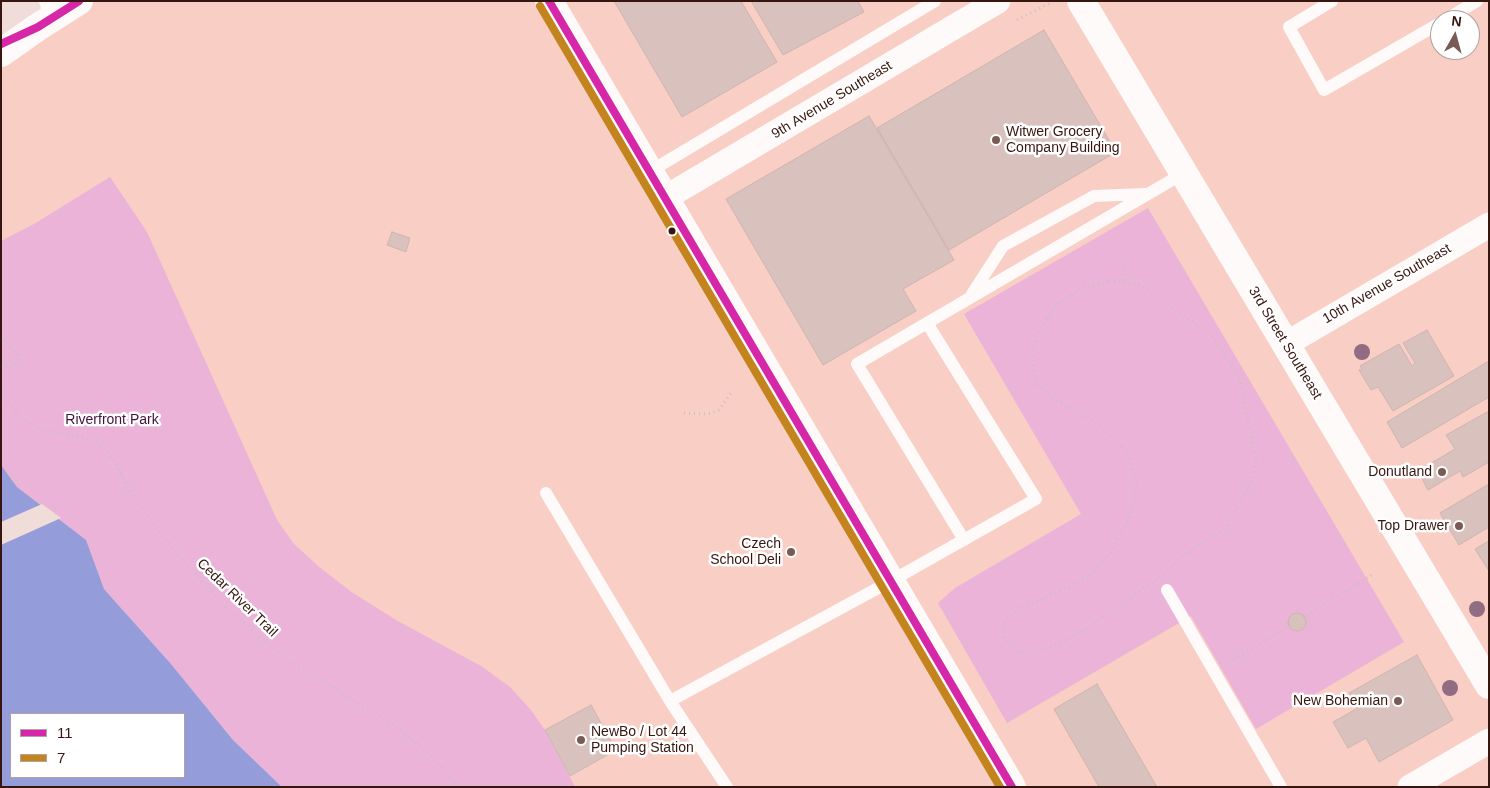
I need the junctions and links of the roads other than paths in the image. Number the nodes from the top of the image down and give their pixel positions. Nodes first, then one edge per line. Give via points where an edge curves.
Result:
1 (79, 1) edge
2 (549, 1) edge
3 (935, 1) edge
4 (998, 1) edge
5 (1081, 1) edge
6 (1332, 1) edge
7 (1478, 1) edge
8 (1462, 10) edge
9 (44, 16) edge
10 (1430, 29) edge
11 (1, 44) edge
12 (1, 53) edge
13 (649, 172) junction
14 (1184, 173) junction
15 (1148, 194) junction
16 (665, 198) junction
17 (1487, 230) edge
18 (970, 297) junction
19 (928, 323) junction
20 (1286, 344) junction
21 (546, 494) dead end
22 (964, 540) junction
23 (891, 581) junction
24 (1167, 590) dead end
25 (1489, 684) edge
26 (670, 701) junction
27 (1489, 741) edge
28 (727, 787) edge
29 (1012, 787) edge
30 (1281, 787) edge
31 (1410, 787) edge

1 - 9 street
2 - 13 street
3 - 13 lane
4 - 16 street, 9th Avenue Southeast
5 - 14 street, 3rd Street Southeast
6 - 10 lane via 1289,27 1324,90
7 - 8 lane
9 - 11 street
9 - 12 street
13 - 16 street
14 - 15 lane
14 - 20 street, 3rd Street Southeast
15 - 18 lane
15 - 18 lane via 1094,196 1003,246
16 - 23 street
17 - 20 street, 10th Avenue Southeast
18 - 19 lane
19 - 22 lane via 857,364
19 - 22 lane via 1036,499
20 - 25 street, 3rd Street Southeast
21 - 26 lane
22 - 23 lane
23 - 26 lane
23 - 29 street
24 - 30 lane
26 - 28 lane
27 - 31 street

